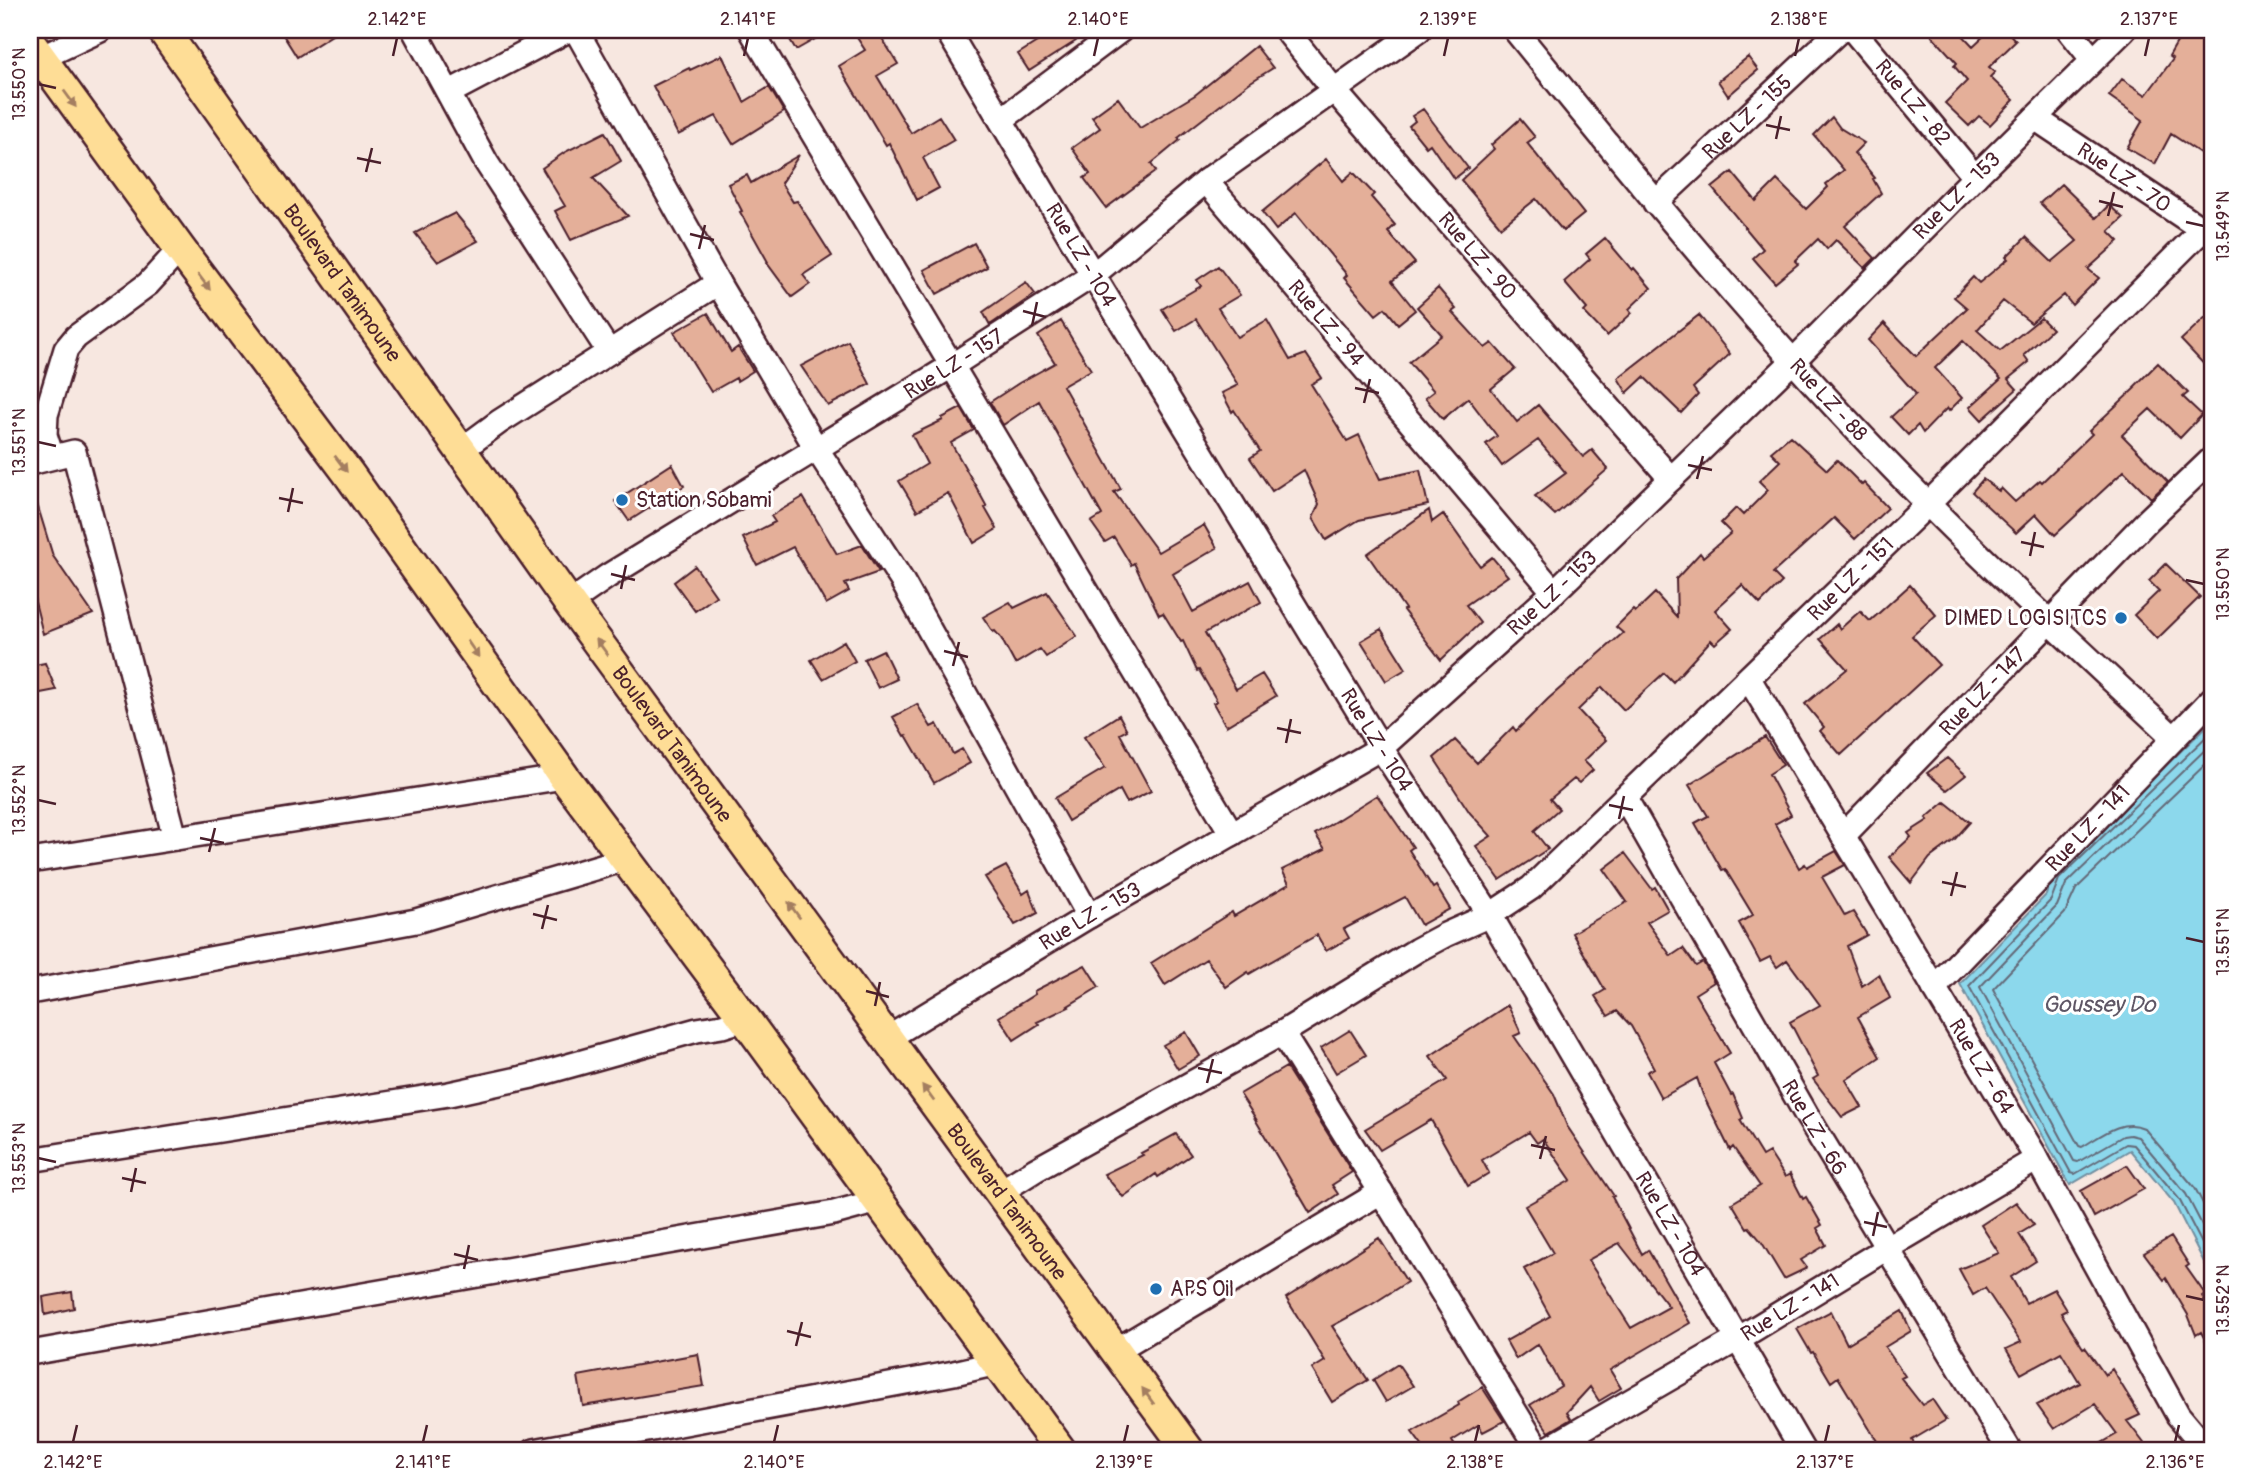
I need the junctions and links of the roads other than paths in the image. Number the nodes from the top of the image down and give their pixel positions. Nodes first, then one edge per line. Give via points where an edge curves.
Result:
1 (100, 30) edge
2 (163, 30) edge
3 (414, 30) edge
4 (568, 30) edge
5 (576, 30) edge
6 (751, 30) edge
7 (947, 30) edge
8 (1121, 30) edge
9 (1286, 30) edge
10 (1419, 30) edge
11 (1515, 30) edge
12 (1840, 30) edge
13 (1853, 30) edge
14 (2069, 30) edge
15 (2124, 30) edge
16 (33, 55) edge
17 (2094, 60) junction
18 (1334, 90) junction
19 (450, 92) junction
20 (2035, 118) junction
21 (1001, 120) junction
22 (1975, 177) junction
23 (1206, 181) junction
24 (1655, 203) junction
25 (2207, 233) edge
26 (171, 259) junction
27 (1093, 275) junction
28 (718, 283) junction
29 (609, 352) junction
30 (1793, 361) junction
31 (953, 365) junction
32 (816, 448) junction
33 (461, 450) junction
34 (52, 457) junction
35 (2212, 459) edge
36 (30, 463) edge
37 (1671, 479) junction
38 (1928, 504) junction
39 (1554, 592) junction
40 (569, 603) junction
41 (2050, 621) junction
42 (1749, 679) junction
43 (2212, 699) edge
44 (2174, 738) junction
45 (1381, 748) junction
46 (564, 777) junction
47 (1625, 798) junction
48 (1232, 834) junction
49 (1843, 836) junction
50 (175, 838) junction
51 (625, 859) junction
52 (30, 861) edge
53 (1490, 915) junction
54 (1089, 916) junction
55 (1934, 988) junction
56 (30, 992) edge
57 (745, 1019) junction
58 (1282, 1033) junction
59 (888, 1038) junction
60 (2036, 1159) junction
61 (30, 1160) edge
62 (1000, 1192) junction
63 (1381, 1192) junction
64 (878, 1201) junction
65 (1886, 1248) junction
66 (1738, 1339) junction
67 (1115, 1351) junction
68 (30, 1353) edge
69 (997, 1363) junction
70 (2206, 1449) edge
71 (534, 1451) edge
72 (1061, 1451) edge
73 (1189, 1451) edge
74 (1541, 1451) edge
75 (1803, 1451) edge
76 (2010, 1451) edge

1 - 16 street
2 - 33 main road, Boulevard Tanimoune
3 - 19 street
4 - 19 street
5 - 28 street
6 - 31 street
7 - 21 street, Rue LZ - 104
8 - 21 street
9 - 18 street, Rue LZ - 90
10 - 18 street, Rue LZ - 157
11 - 24 street, Rue LZ - 88
12 - 24 street, Rue LZ - 155
13 - 22 street, Rue LZ - 82
14 - 17 street
15 - 17 street, Rue LZ - 153
16 -> 26 main road
17 - 20 street, Rue LZ - 153
18 - 23 street, Rue LZ - 157
18 - 37 street, Rue LZ - 90
19 - 29 street via 486,162
20 - 22 street, Rue LZ - 153
20 - 25 street, Rue LZ - 70
21 - 27 street, Rue LZ - 104
22 - 30 street, Rue LZ - 153
23 - 27 street, Rue LZ - 157
23 - 39 street, Rue LZ - 94
24 - 30 street, Rue LZ - 88
25 - 38 street, Rue LZ - 151
26 - 34 street via 148,284 66,349 46,415 45,435
26 -> 46 main road via 348,473
27 - 31 street, Rue LZ - 157
27 - 45 street, Rue LZ - 104
28 - 29 street
28 - 32 street
29 - 33 street
30 - 37 street, Rue LZ - 153
30 - 38 street, Rue LZ - 88
31 - 32 street, Rue LZ - 157
31 - 48 street
32 - 40 street, Rue LZ - 157
32 - 54 street via 901,579
33 - 40 main road, Boulevard Tanimoune
34 - 36 street
34 - 50 street via 74,452
35 - 41 street, Rue LZ - 147
37 - 39 street, Rue LZ - 153
38 - 41 street, Rue LZ - 88
38 - 42 street, Rue LZ - 151
39 - 45 street, Rue LZ - 153
59 -> 40 main road, Boulevard Tanimoune
41 - 44 street, Rue LZ - 88
41 - 49 street, Rue LZ - 147
42 - 47 street, Rue LZ - 151
42 - 49 street, Rue LZ - 64
43 - 44 street, Rue LZ - 141
44 - 55 street, Rue LZ - 141
45 - 48 street, Rue LZ - 153
45 - 53 street, Rue LZ - 104
46 - 50 street
46 - 51 main road
47 - 53 street, Rue LZ - 151 via 1531,888
47 - 65 street, Rue LZ - 66
48 - 54 street, Rue LZ - 153
49 - 55 street, Rue LZ - 64
50 - 52 street
51 - 56 street via 416,921
51 - 57 main road
53 - 58 street, Rue LZ - 151 via 1417,950
53 - 66 street, Rue LZ - 104
54 - 59 street, Rue LZ - 153
55 - 60 street, Rue LZ - 64
57 - 61 street via 449,1094
57 - 64 main road
58 - 62 street, Rue LZ - 151
58 - 63 street
62 -> 59 main road, Boulevard Tanimoune
60 - 65 street, Rue LZ - 141
60 - 70 street, Rue LZ - 64 via 2178,1415
62 - 67 main road, Boulevard Tanimoune
63 - 67 street
63 - 74 street
64 - 68 street via 841,1212
64 - 69 main road
65 - 66 street, Rue LZ - 141
65 - 76 street, Rue LZ - 66
66 - 74 street, Rue LZ - 141
66 - 75 street, Rue LZ - 104
73 -> 67 main road, Boulevard Tanimoune
69 - 71 street
69 - 72 main road

